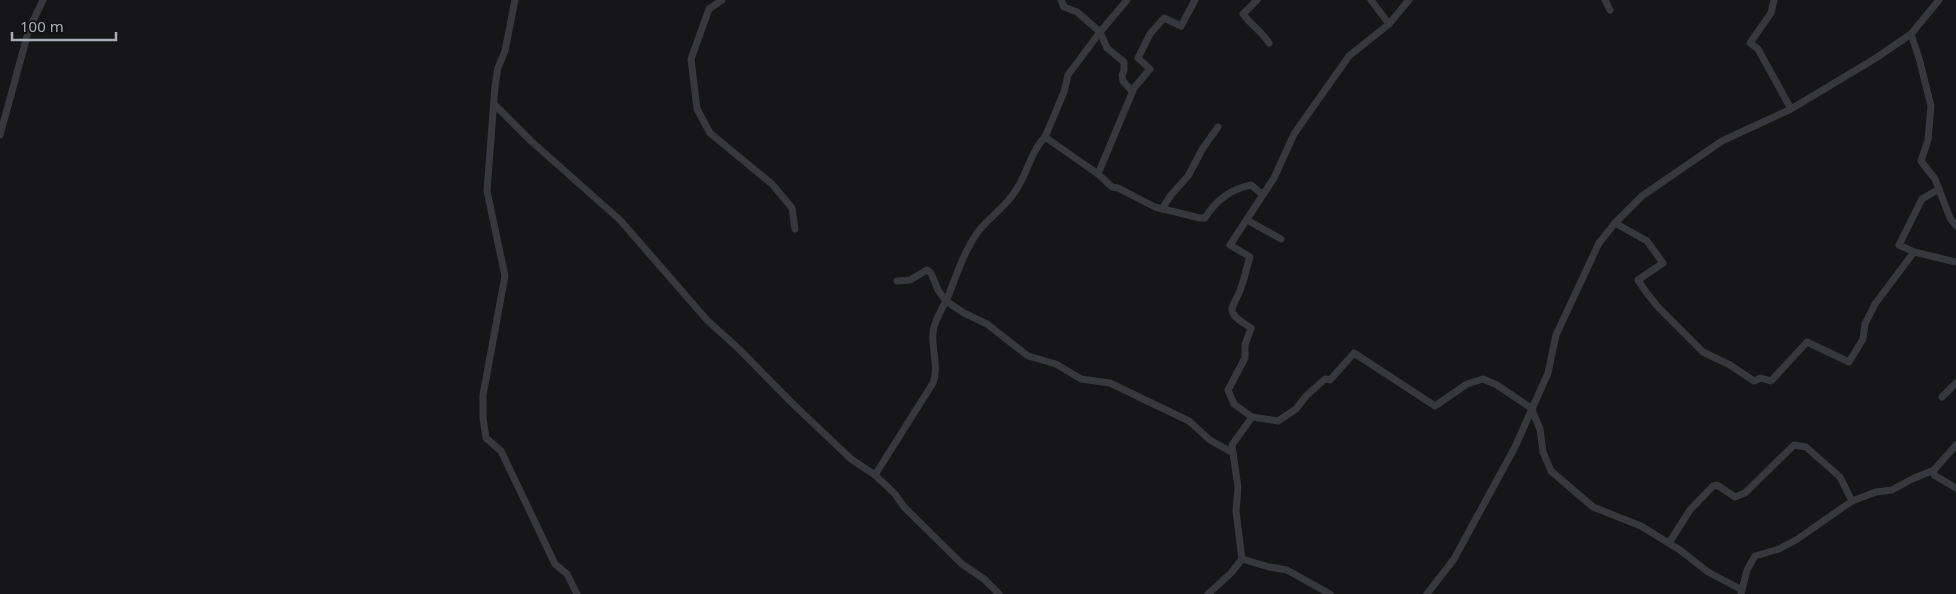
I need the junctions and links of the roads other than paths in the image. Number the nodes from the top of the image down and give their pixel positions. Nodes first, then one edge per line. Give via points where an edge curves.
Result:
1 (43, 0) edge
2 (515, 0) edge
3 (722, 0) edge
4 (1061, 0) edge
5 (1127, 0) edge
6 (1195, 0) edge
7 (1257, 0) edge
8 (1371, 0) edge
9 (1408, 0) edge
10 (1605, 0) edge
11 (1774, 0) edge
12 (1939, 0) edge
13 (1610, 10) dead end
14 (1389, 24) junction
15 (1100, 32) junction
16 (1911, 34) junction
17 (1269, 43) dead end
18 (1132, 92) junction
19 (494, 104) junction
20 (1791, 109) junction
21 (1218, 127) dead end
22 (0, 135) edge
23 (1045, 137) junction
24 (1098, 174) junction
25 (1939, 189) junction
26 (1262, 194) junction
27 (1162, 209) junction
28 (1247, 220) junction
29 (1615, 223) junction
30 (1956, 226) edge
31 (795, 229) dead end
32 (1281, 239) dead end
33 (1914, 252) junction
34 (1956, 262) edge
35 (897, 281) dead end
36 (946, 301) junction
37 (1956, 383) edge
38 (1942, 397) dead end
39 (1531, 408) junction
40 (1252, 417) junction
41 (1956, 445) edge
42 (1233, 453) junction
43 (1934, 470) junction
44 (875, 475) junction
45 (1956, 488) edge
46 (1852, 501) junction
47 (1669, 543) junction
48 (1242, 559) junction
49 (1742, 592) edge
50 (577, 594) edge
51 (999, 594) edge
52 (1208, 594) edge
53 (1330, 594) edge
54 (1427, 594) edge

1 - 22 street via 29,29
2 - 19 street via 505,51 498,68
3 - 31 street via 709,9 692,59 697,108 710,133 772,184 792,208
4 - 15 street via 1064,7 1077,12
5 - 15 street
6 - 18 street via 1181,26 1164,18 1150,34 1138,58 1150,69
7 - 17 street via 1243,14
8 - 14 street
9 - 14 street
10 - 13 street
11 - 20 street via 1771,13 1750,43 1758,49
12 - 16 street
14 - 26 street via 1349,56 1294,134 1274,178
15 - 18 street via 1107,48 1124,62 1123,81
15 - 23 street via 1068,75
16 - 20 street
16 - 25 street via 1931,106 1928,140 1921,161
18 - 24 street
19 - 44 street via 620,220 707,320 792,403 851,459
19 - 50 street via 487,191 505,276 482,395 486,438 502,451 555,564 567,574
20 - 29 street via 1722,141 1642,196
21 - 27 street via 1188,176
23 - 24 street
23 - 36 street via 1038,143 1014,193 978,231 967,249
24 - 27 street via 1112,187
25 - 30 street
25 - 33 street via 1922,199 1901,240 1899,246
26 - 27 street via 1251,185 1238,187 1214,205 1205,218
26 - 28 street
28 - 32 street
28 - 40 street via 1230,245 1250,258 1232,311 1251,328 1245,345 1245,358 1228,390 1234,404
29 - 33 street via 1647,241 1663,263 1638,280 1658,307 1703,352 1754,381 1761,378 1771,381 1807,342 1849,362 1863,339 1865,324 1875,304
29 - 39 street via 1599,243 1556,335 1548,373
33 - 34 street
35 - 36 street via 910,280 927,270
36 - 42 street via 987,324 1028,356 1056,364 1081,378 1110,383 1189,421 1210,440
36 - 44 street via 935,321 932,336 933,384
37 - 38 street
39 - 40 street via 1483,379 1467,384 1435,406 1354,352 1330,380 1325,379 1296,409 1278,422
39 - 47 street via 1551,471 1593,507 1641,526
39 - 54 street via 1515,447 1454,559
40 - 42 street via 1232,445
41 - 43 street
42 - 48 street
43 - 45 street via 1934,475
43 - 46 street via 1892,490
44 - 51 street via 962,564
46 - 47 street via 1840,477 1806,447 1794,445 1745,493 1735,498 1713,486 1690,510
46 - 49 street via 1796,540 1755,556 1747,570
47 - 49 street
48 - 52 street
48 - 53 street via 1287,570

